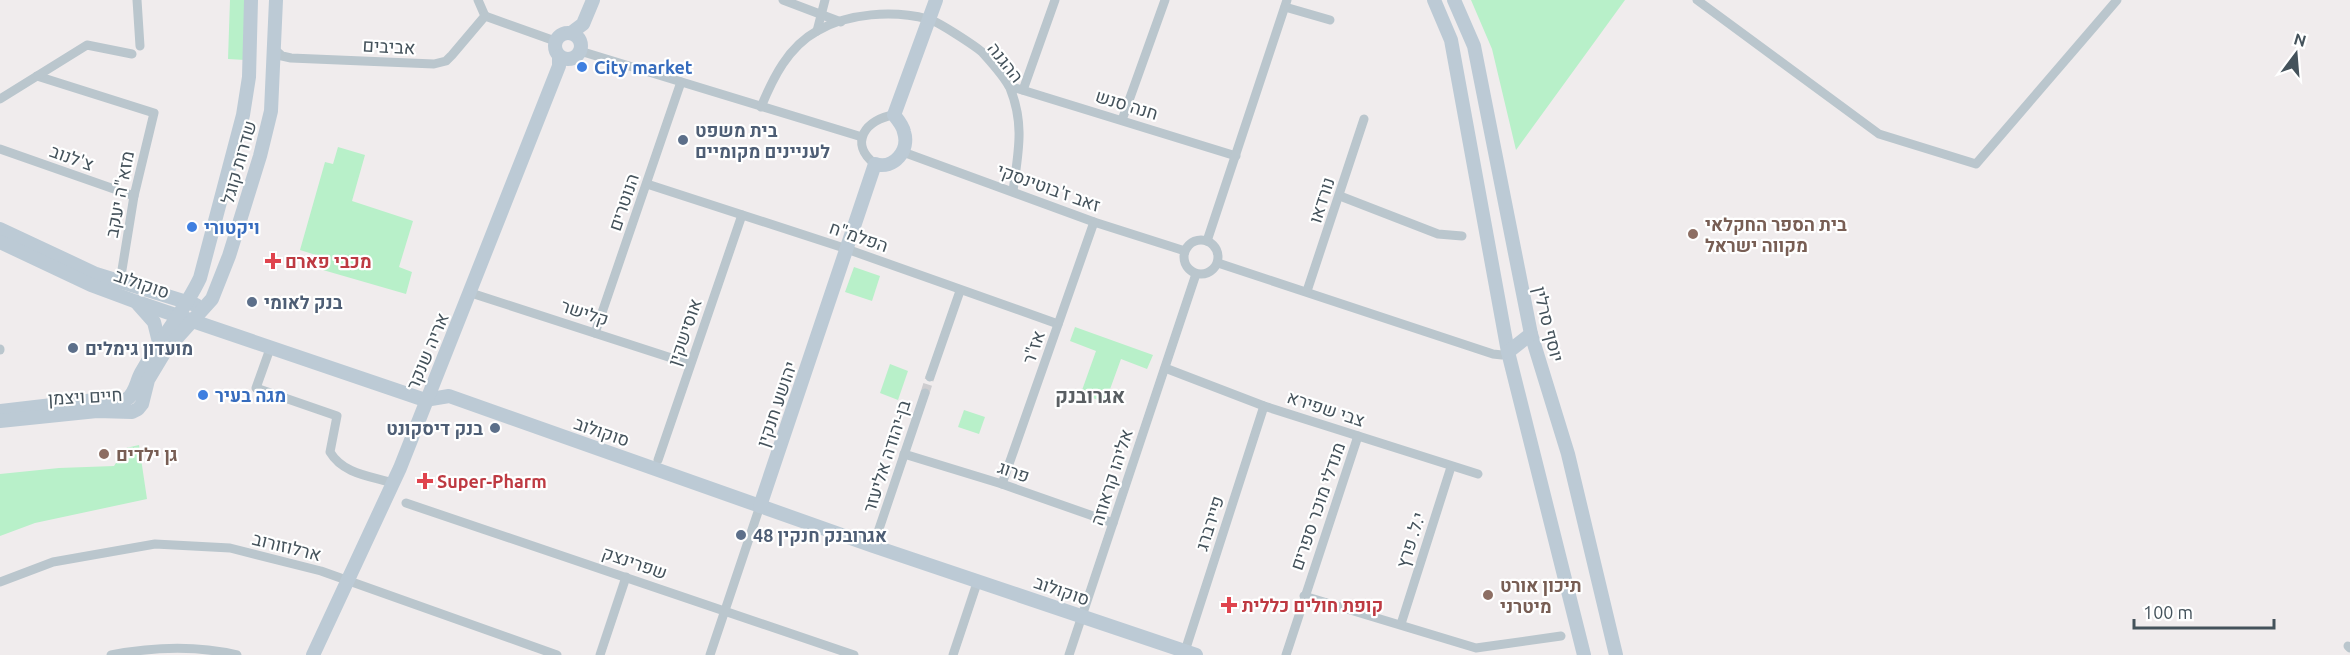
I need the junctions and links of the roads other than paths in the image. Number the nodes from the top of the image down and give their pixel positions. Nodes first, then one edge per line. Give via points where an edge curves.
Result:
1 (137, 0) edge
2 (251, 0) edge
3 (276, 0) edge
4 (478, 0) edge
5 (593, 0) edge
6 (783, 0) edge
7 (825, 0) edge
8 (936, 0) edge
9 (1055, 0) edge
10 (1165, 0) edge
11 (1434, 0) edge
12 (1454, 0) edge
13 (1697, 0) edge
14 (2117, 0) edge
15 (1286, 4) edge
16 (821, 13) junction
17 (485, 16) junction
18 (930, 19) junction
19 (1330, 20) dead end
20 (841, 22) junction
21 (817, 31) junction
22 (571, 33) junction
23 (555, 41) junction
24 (140, 46) dead end
25 (274, 49) junction
26 (580, 51) junction
27 (132, 54) dead end
28 (559, 56) junction
29 (37, 76) junction
30 (681, 82) junction
31 (1009, 86) junction
32 (1023, 90) junction
33 (0, 99) edge
34 (761, 107) junction
35 (894, 115) junction
36 (1364, 119) dead end
37 (1122, 120) junction
38 (862, 137) junction
39 (0, 149) edge
40 (903, 152) junction
41 (1236, 156) junction
42 (875, 164) junction
43 (647, 184) junction
44 (1012, 191) junction
45 (134, 196) junction
46 (1340, 196) junction
47 (742, 215) junction
48 (1094, 222) junction
49 (0, 229) edge
50 (1462, 236) dead end
51 (1207, 241) junction
52 (0, 242) edge
53 (847, 249) junction
54 (1185, 251) junction
55 (1218, 263) junction
56 (1196, 274) junction
57 (120, 282) junction
58 (960, 291) junction
59 (1307, 291) junction
60 (471, 293) junction
61 (134, 301) junction
62 (188, 302) junction
63 (205, 308) junction
64 (185, 317) junction
65 (1058, 324) junction
66 (595, 333) junction
67 (1531, 334) junction
68 (159, 342) junction
69 (271, 346) junction
70 (1508, 352) junction
71 (1493, 354) junction
72 (690, 364) junction
73 (1165, 368) junction
74 (930, 377) tunnel mouth
75 (1515, 377) junction
76 (925, 393) tunnel mouth
77 (425, 400) junction
78 (1264, 406) junction
79 (0, 411) edge
80 (0, 421) edge
81 (1358, 436) junction
82 (904, 454) junction
83 (658, 460) dead end
84 (1451, 467) junction
85 (1478, 474) dead end
86 (393, 483) junction
87 (1002, 484) junction
88 (406, 503) dead end
89 (760, 506) junction
90 (1113, 523) junction
91 (879, 529) dead end
92 (626, 576) junction
93 (347, 580) junction
94 (978, 580) junction
95 (0, 582) edge
96 (1304, 596) junction
97 (725, 610) junction
98 (1083, 616) junction
99 (1401, 624) junction
100 (1562, 636) dead end
101 (824, 650) edge
102 (1190, 653) edge
103 (111, 655) edge
104 (237, 655) edge
105 (313, 655) edge
106 (557, 655) edge
107 (600, 655) edge
108 (710, 655) edge
109 (854, 655) edge
110 (953, 655) edge
111 (1069, 655) edge
112 (1286, 655) edge
113 (1584, 655) edge
114 (1616, 655) edge

1 - 24 street
2 - 62 street, שדרות קוגל via 249,76 243,115 200,278
3 - 25 street, שדרות קוגל
4 - 17 street
5 - 22 street via 583,24
6 - 16 street
7 - 16 street
8 - 18 street
9 - 32 street
10 - 37 street
11 - 70 street via 1450,40
12 - 67 street, יוסף סרלין via 1474,46
13 - 14 street via 1879,134 1976,164
15 - 19 street
15 - 41 street
16 - 20 street
16 - 21 street
17 - 23 street
17 - 25 street, אביבים via 446,61 434,64 291,58
18 - 20 street, ההגנה via 880,14
18 - 31 street, ההגנה via 981,51
18 - 35 street
20 - 21 street, ההגנה
21 - 34 street, ההגנה via 783,62
22 - 23 street via 563,33
22 - 26 street via 580,40
23 - 28 street via 554,49
25 - 63 street, שדרות קוגל via 271,111 260,156 229,256
26 - 28 street via 570,59
26 - 30 street
27 - 29 street via 87,45
28 - 60 street, אריה שנקר via 559,66
29 - 33 street
29 - 45 street, מזא"ה יעקב via 154,113
30 - 34 street
30 - 43 street, הנוטרים
31 - 32 street, חנה סנש
31 - 44 street, ההגנה via 1021,131
32 - 37 street, חנה סנש
34 - 38 street
35 - 38 street via 870,124
35 - 40 street via 904,132
36 - 46 street, נורדאו
37 - 41 street, חנה סנש
38 - 42 street via 864,151
39 - 45 street, צ'לנוב
40 - 42 street via 888,165
40 - 44 street, זאב ז'בוטינסקי
41 - 51 street
42 - 53 street, יהושע חנקין
43 - 47 street, הפלמ"ח
43 - 66 street, הנוטרים
44 - 48 street, זאב ז'בוטינסקי
45 - 57 street, מזא"ה יעקב
46 - 50 street via 1438,234
46 - 59 street, נורדאו
47 - 53 street, הפלמ"ח
47 - 72 street, אוסישקין
48 - 54 street, זאב ז'בוטינסקי
48 - 65 street, אז"ר
49 - 57 street, סוקולוב
51 - 54 street via 1196,241
51 - 55 street via 1216,247
52 - 61 street, סוקולוב
53 - 58 street, הפלמ"ח
53 - 89 street, יהושע חנקין
54 - 56 street via 1184,262
55 - 56 street via 1212,272
55 - 59 street
56 - 73 street, אליהו קראוזה
57 - 62 street, סוקולוב
58 - 65 street, הפלמ"ח
58 - 74 street
59 - 71 street
60 - 66 street, קלישר
60 - 77 street, אריה שנקר
61 - 64 street, סוקולוב
61 - 68 street via 154,322
62 - 63 street, סוקולוב
62 - 64 street, שדרות קוגל
63 - 64 street, שדרות קוגל
64 - 68 street, חיים ויצמן
64 - 69 street, סוקולוב
64 - 80 street, חיים ויצמן via 148,380 138,409
65 - 87 street, אז"ר
66 - 72 street, קלישר
67 - 70 street
67 - 114 street, יוסף סרלין via 1568,454
68 - 79 street, חיים ויצמן via 129,399
69 - 77 street, סוקולוב
69 - 86 street via 256,388 337,416 330,447 333,458 345,469
70 - 71 street
70 - 75 street
71 - 75 street
72 - 83 street, אוסישקין
73 - 78 street, צבי שפירא
73 - 90 street, אליהו קראוזה
75 - 113 street
76 - 82 street, בן-יהודה אליעזר
77 - 86 street, אריה שנקר
77 - 89 street, סוקולוב via 449,396
78 - 81 street, צבי שפירא
78 - 102 street, פיירברג
81 - 84 street, צבי שפירא
81 - 96 street, מנדלי מוכר ספרים
82 - 87 street, פרוג
82 - 91 street, בן-יהודה אליעזר
84 - 85 street, צבי שפירא
84 - 99 street, י.ל. פרץ
86 - 93 street, אריה שנקר
87 - 90 street, פרוג
88 - 92 street, שפרינצק
89 - 94 street, סוקולוב
89 - 97 street, יהושע חנקין
90 - 98 street, אליהו קראוזה
92 - 97 street, שפרינצק
92 - 107 street
93 - 95 street, ארלוזורוב via 230,548 155,544 53,562
93 - 105 street, אריה שנקר
93 - 106 street, ארלוזורוב
94 - 98 street, סוקולוב
94 - 110 street
96 - 99 street
96 - 112 street, מנדלי מוכר ספרים
97 - 101 street, שפרינצק
97 - 108 street, יהושע חנקין
98 - 102 street, סוקולוב
98 - 111 street, אליהו קראוזה
99 - 100 street via 1476,648
101 - 109 street, שפרינצק
103 - 104 street via 172,648 212,649

